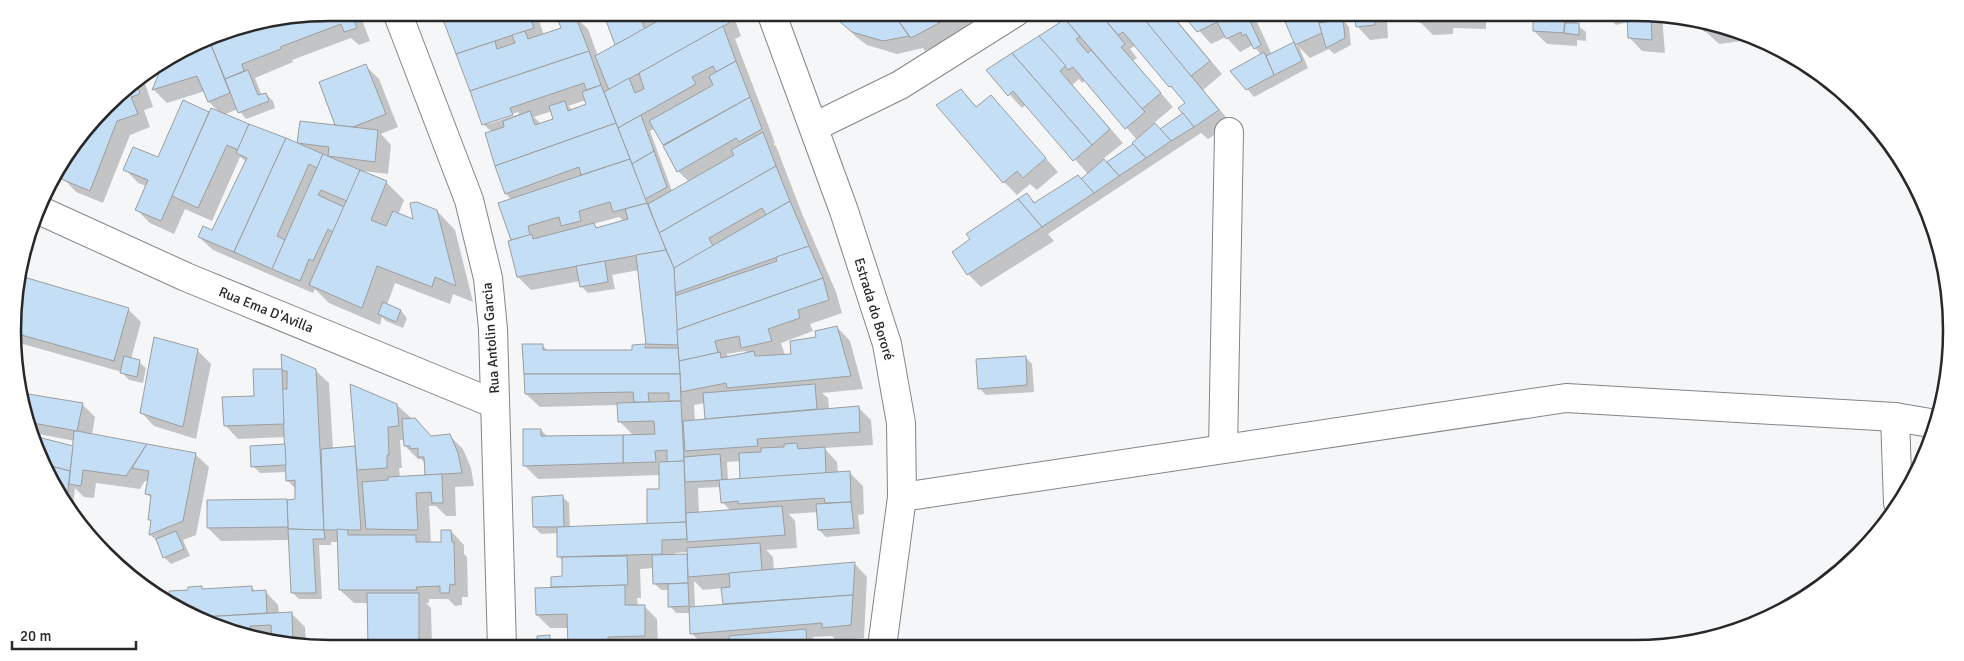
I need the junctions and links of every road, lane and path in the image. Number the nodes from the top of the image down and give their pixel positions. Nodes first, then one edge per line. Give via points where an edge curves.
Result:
1 (400, 21) edge
2 (774, 21) edge
3 (1002, 21) edge
4 (814, 127) junction
5 (1230, 132) dead end
6 (45, 213) edge
7 (495, 404) junction
8 (1896, 417) junction
9 (1928, 423) edge
10 (1223, 449) junction
11 (1898, 491) edge
12 (902, 496) junction
13 (502, 640) edge
14 (883, 640) edge

1 - 7 street, Rua Antolin Garcia via 469,200 488,278
2 - 4 street, Estrada do Bororé
3 - 4 street via 900,85
4 - 12 street, Estrada do Bororé via 887,344 901,423
5 - 10 street
6 - 7 street, Rua Ema D'Avilla via 186,276
7 - 13 street, Rua Antolin Garcia
8 - 9 street
8 - 10 street via 1566,398
8 - 11 street
10 - 12 street
12 - 14 street, Estrada do Bororé

